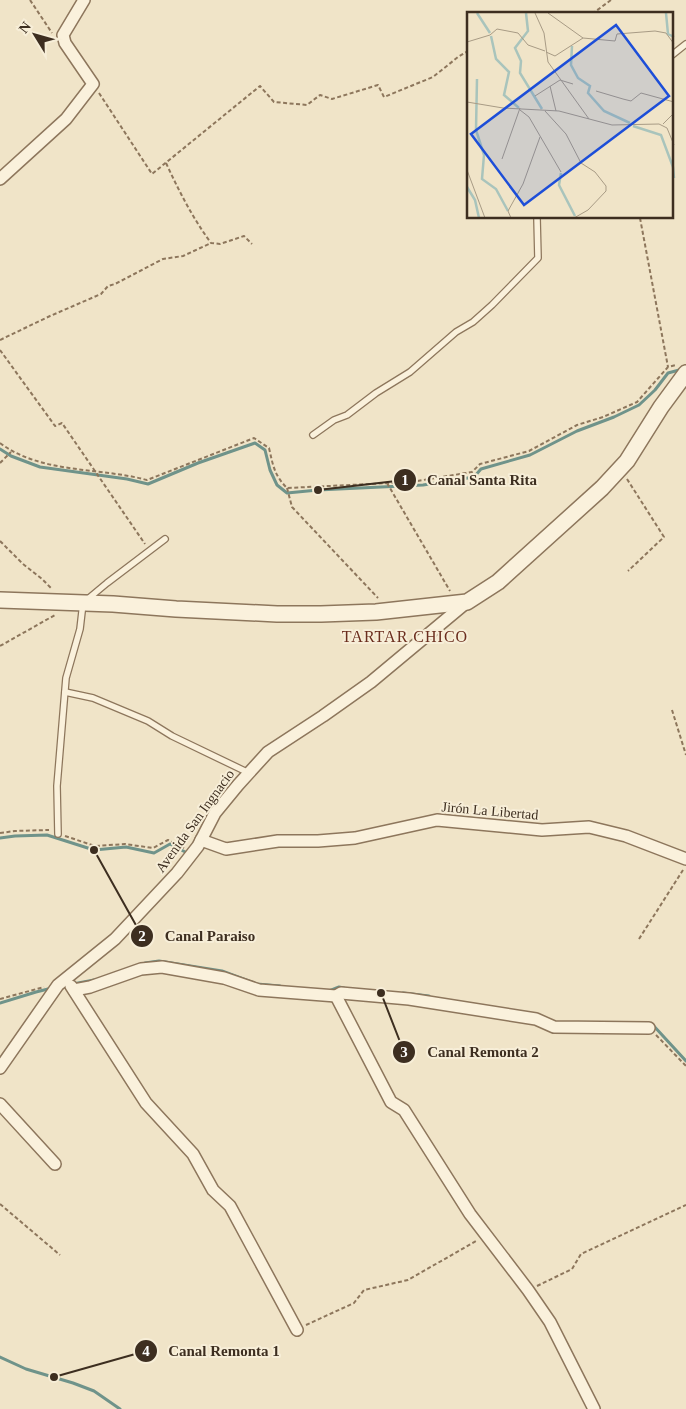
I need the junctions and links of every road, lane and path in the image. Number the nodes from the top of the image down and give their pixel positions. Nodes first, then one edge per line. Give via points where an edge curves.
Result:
1 (30, 0) edge
2 (84, 0) edge
3 (611, 0) edge
4 (595, 12) edge
5 (64, 40) junction
6 (686, 44) edge
7 (467, 52) edge
8 (674, 53) edge
9 (93, 84) junction
10 (166, 163) junction
11 (0, 179) edge
12 (537, 219) edge
13 (640, 219) edge
14 (211, 243) junction
15 (252, 244) dead end
16 (0, 340) edge
17 (0, 350) edge
18 (668, 367) junction
19 (682, 369) edge
20 (313, 435) dead end
21 (0, 443) edge
22 (11, 451) junction
23 (0, 462) edge
24 (620, 468) junction
25 (95, 471) junction
26 (387, 483) junction
27 (287, 488) junction
28 (165, 539) dead end
29 (0, 541) edge
30 (150, 550) junction
31 (628, 572) dead end
32 (0, 600) edge
33 (65, 602) junction
34 (83, 603) junction
35 (462, 603) junction
36 (390, 610) junction
37 (0, 646) edge
38 (66, 692) junction
39 (672, 710) dead end
40 (686, 755) edge
41 (249, 773) junction
42 (0, 833) edge
43 (58, 834) junction
44 (201, 840) junction
45 (193, 852) junction
46 (686, 859) edge
47 (686, 866) edge
48 (639, 939) dead end
49 (62, 981) junction
50 (74, 990) junction
51 (336, 996) junction
52 (0, 999) edge
53 (649, 1028) joint
54 (686, 1066) edge
55 (0, 1068) edge
56 (0, 1104) edge
57 (56, 1164) dead end
58 (0, 1204) edge
59 (686, 1205) edge
60 (486, 1234) junction
61 (60, 1255) dead end
62 (528, 1290) junction
63 (297, 1330) joint
64 (594, 1409) edge

1 - 5 path via 54,34
2 - 5 street via 63,35
3 - 4 path
5 - 9 street
6 - 8 lane
7 - 10 path via 433,77 384,97 378,85 332,100 320,96 307,105 274,102 260,86
9 - 10 path via 152,174
9 - 11 street via 66,119
10 - 14 path via 195,222
12 - 20 lane via 538,258 492,305 410,372 376,393 348,416 334,420
13 - 18 path
14 - 15 path via 220,244 244,236
14 - 16 path via 183,256 163,260 108,286 101,294
17 - 25 path via 55,426 62,423
18 - 19 path
18 - 26 path via 637,402 577,425 529,451 480,464 472,472
19 - 24 street
21 - 22 path
22 - 23 path
22 - 25 path via 39,462
24 - 31 path via 664,537
24 - 35 street via 498,582
25 - 27 path via 146,480 254,438 269,448 279,480
25 - 30 path
26 - 27 path
26 - 35 path
27 - 36 path via 292,506
28 - 30 lane
29 - 33 path
30 - 34 lane
32 - 33 street
33 - 34 street
33 - 37 path via 56,614
34 - 36 street via 277,614
34 - 38 lane via 80,629 66,678
35 - 36 street
35 - 41 street, Avenida San Ingnacio via 371,682 268,752
38 - 41 lane via 93,698 148,721
38 - 43 lane via 57,786
39 - 40 path
41 - 44 street, Avenida San Ingnacio via 215,813
42 - 43 path via 49,830
43 - 45 path via 95,846 125,844 154,848 168,840
44 - 45 street, Avenida San Ingnacio
44 - 46 street, Jirón La Libertad via 226,850 278,841 355,838 438,820 542,830 589,827 626,836
45 - 49 street, Avenida San Ingnacio via 115,939
47 - 48 path
49 - 50 street
49 - 52 path
49 - 55 street, Avenida San Ingnacio
50 - 51 street via 142,969 162,967 224,978 260,990
50 - 63 street via 146,1103 193,1154 213,1190 230,1206
51 - 53 street via 342,993 409,999 536,1019 554,1027
51 - 60 street via 391,1102 404,1110
53 - 54 path
56 - 57 street
58 - 61 path
59 - 62 path via 581,1254 572,1269
60 - 62 street
60 - 63 path via 408,1280 364,1290 354,1303
62 - 64 street via 550,1322

